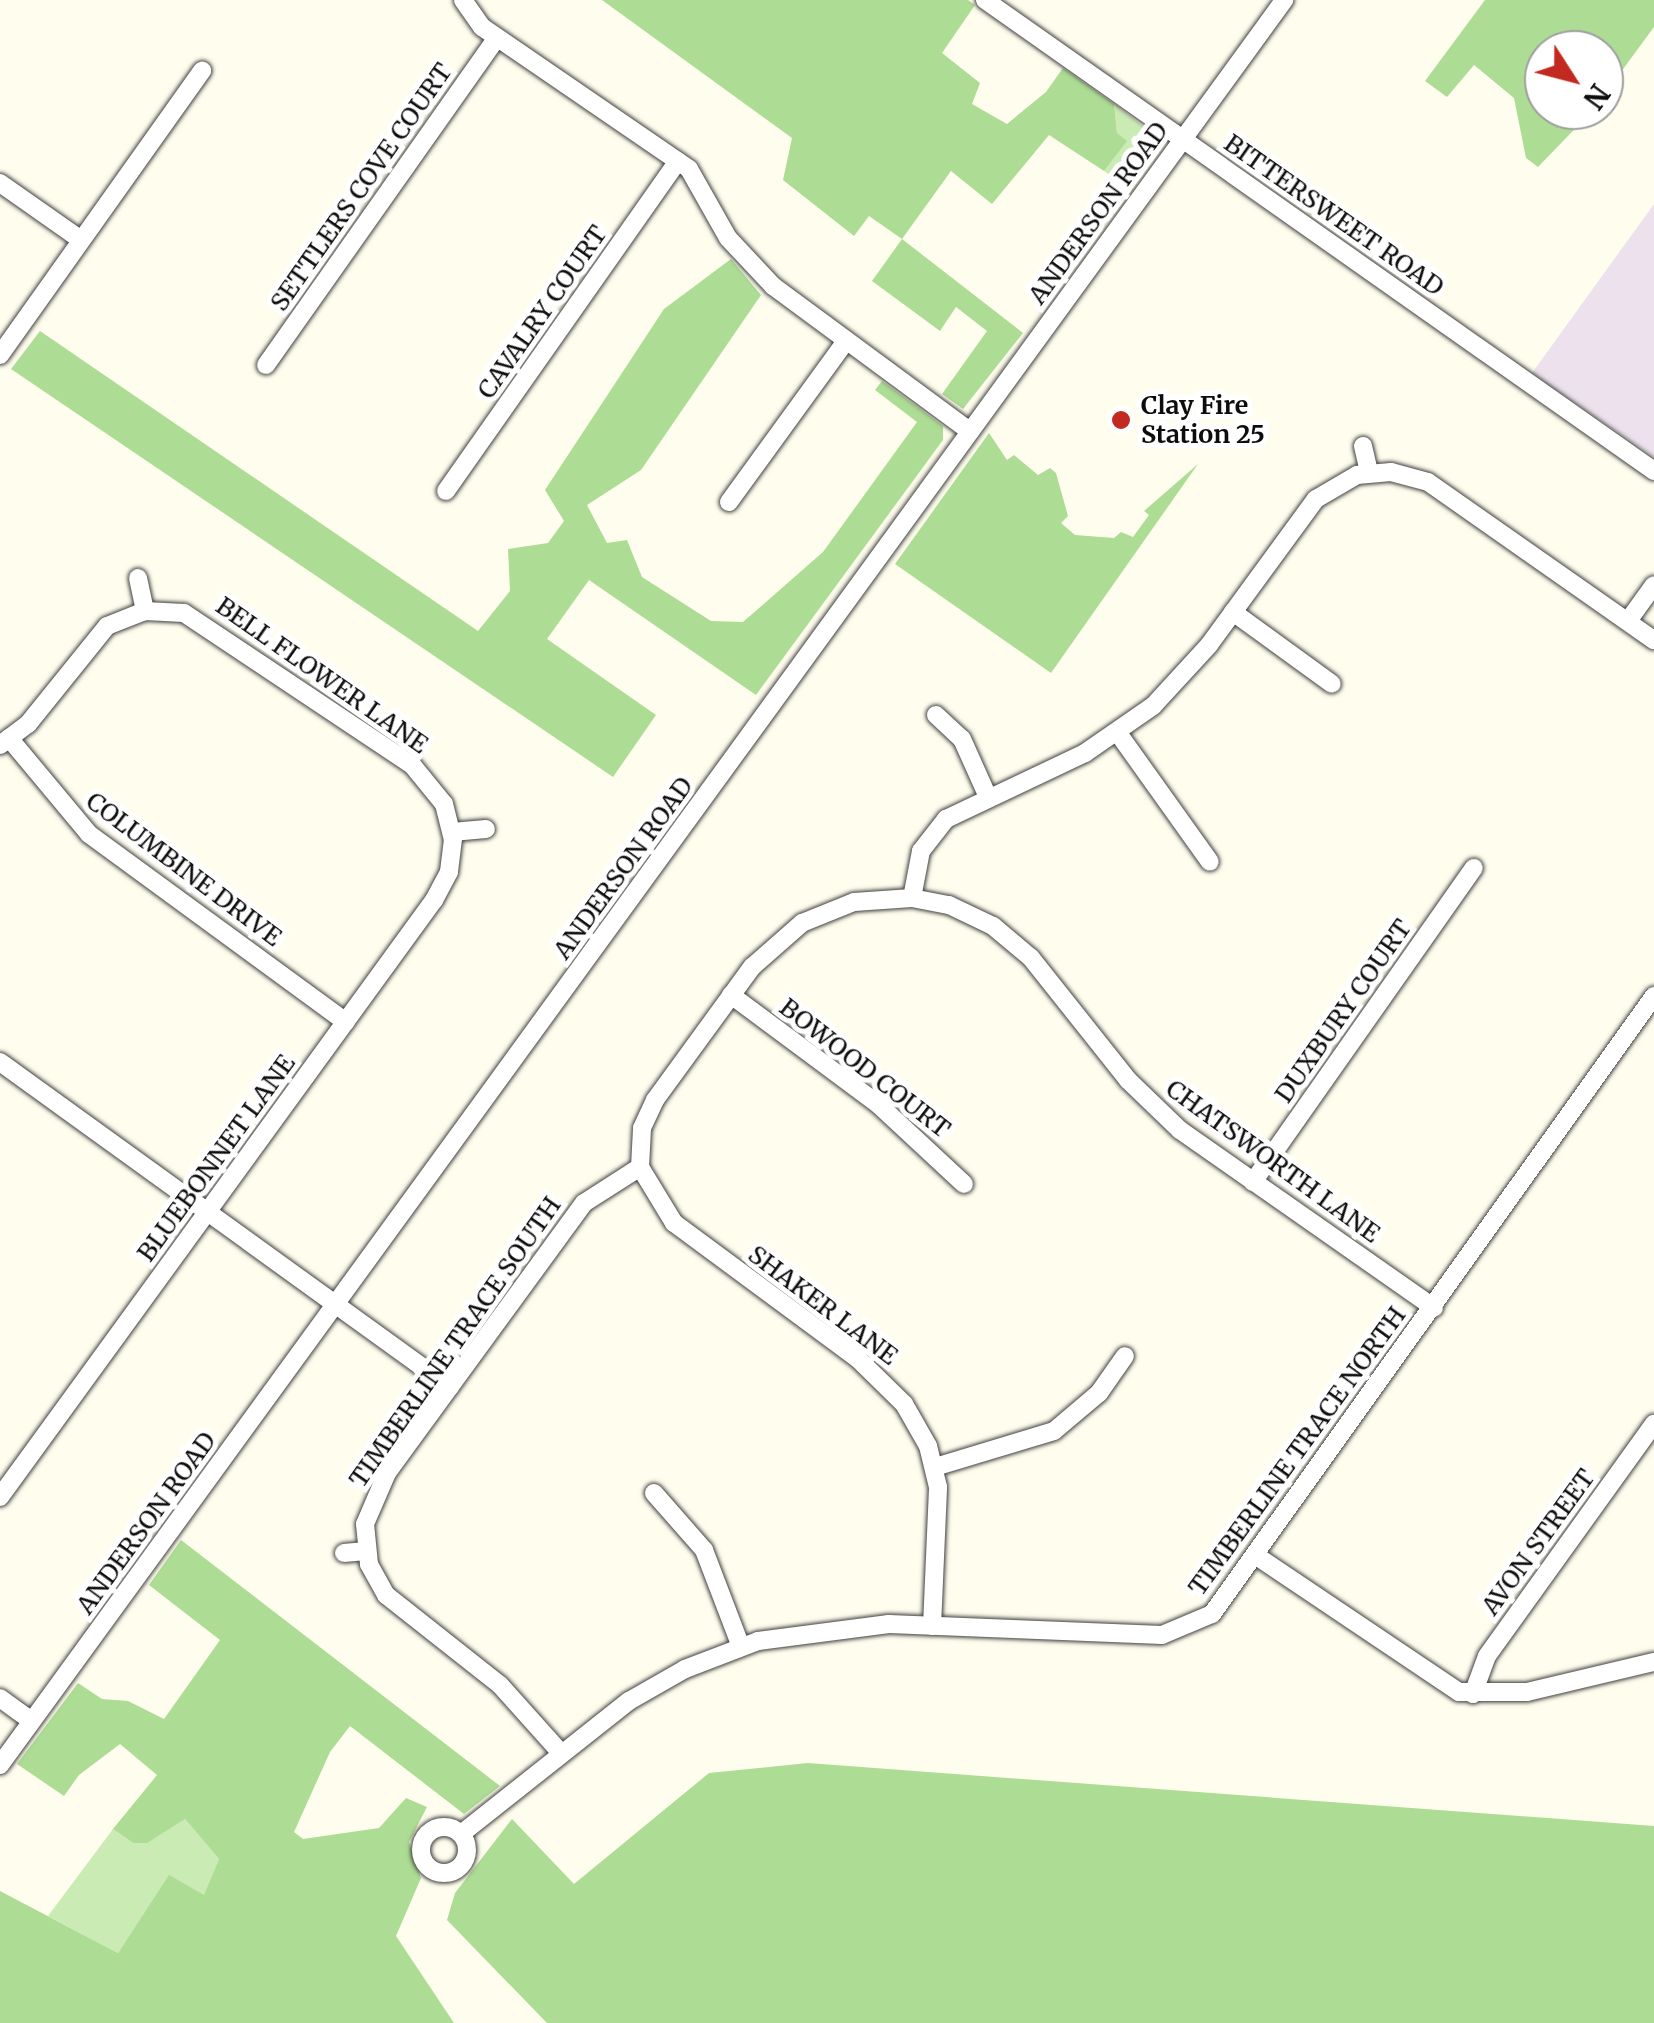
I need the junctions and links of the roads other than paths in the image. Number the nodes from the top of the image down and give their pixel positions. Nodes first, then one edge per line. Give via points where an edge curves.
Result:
1 (463, 0) edge
2 (985, 0) edge
3 (1284, 0) edge
4 (497, 38) junction
5 (202, 71) dead end
6 (1183, 139) junction
7 (678, 162) junction
8 (0, 183) edge
9 (81, 240) junction
10 (846, 340) junction
11 (0, 354) edge
12 (266, 365) dead end
13 (970, 432) junction
14 (1363, 446) dead end
15 (1654, 471) edge
16 (1370, 473) junction
17 (446, 491) dead end
18 (729, 502) dead end
19 (138, 578) dead end
20 (1654, 585) edge
21 (145, 611) junction
22 (1233, 612) junction
23 (1628, 621) junction
24 (1654, 640) edge
25 (1332, 684) dead end
26 (936, 715) dead end
27 (1118, 733) junction
28 (5, 742) edge
29 (988, 797) junction
30 (486, 828) dead end
31 (453, 836) junction
32 (1210, 862) dead end
33 (1474, 868) dead end
34 (912, 898) junction
35 (731, 995) junction
36 (1654, 996) edge
37 (346, 1022) junction
38 (0, 1062) edge
39 (640, 1167) junction
40 (1253, 1182) junction
41 (964, 1184) dead end
42 (207, 1213) junction
43 (336, 1305) junction
44 (1434, 1308) junction
45 (1124, 1356) dead end
46 (450, 1387) junction
47 (1654, 1424) edge
48 (935, 1466) junction
49 (654, 1493) dead end
50 (0, 1497) edge
51 (344, 1553) dead end
52 (1258, 1556) junction
53 (367, 1558) junction
54 (932, 1626) junction
55 (741, 1647) junction
56 (1654, 1662) edge
57 (1473, 1694) junction
58 (0, 1698) edge
59 (32, 1722) junction
60 (561, 1753) junction
61 (0, 1765) edge
62 (461, 1834) dead end

1 - 4 street
2 - 6 street, BITTERSWEET ROAD
3 - 6 street, ANDERSON ROAD
4 - 7 street
4 - 12 street, SETTLERS COVE COURT
5 - 9 street
6 - 13 street, ANDERSON ROAD
6 - 15 street, BITTERSWEET ROAD
7 - 10 street via 704,187 735,247 786,298
7 - 17 street, CAVALRY COURT
8 - 9 street
9 - 11 street
10 - 13 street
10 - 18 street
13 - 43 street, ANDERSON ROAD
14 - 16 street
16 - 22 street via 1316,499
16 - 23 street via 1428,482
19 - 21 street
20 - 23 street
21 - 28 street via 96,633 36,713
21 - 31 street, BELL FLOWER LANE via 184,613 212,626 412,766 436,790
22 - 25 street
22 - 27 street via 1170,691
23 - 24 street
26 - 29 street via 962,740
27 - 29 street
27 - 32 street
28 - 37 street, COLUMBINE DRIVE via 89,834
29 - 34 street via 933,833 918,860
30 - 31 street
31 - 37 street, BLUEBONNET LANE via 443,886
33 - 40 street, DUXBURY COURT
34 - 35 street via 854,902 817,915 774,943
34 - 40 street, CHATSWORTH LANE via 970,914 1008,937 1151,1104
35 - 39 street via 654,1100 642,1128
35 - 41 street, BOWOOD COURT via 879,1105
36 - 44 street, TIMBERLINE TRACE NORTH
37 - 42 street, BLUEBONNET LANE
38 - 42 street
39 - 46 street, TIMBERLINE TRACE SOUTH via 584,1203
39 - 48 street, SHAKER LANE via 674,1224 881,1378 915,1422
40 - 44 street, CHATSWORTH LANE
42 - 43 street
42 - 50 street, BLUEBONNET LANE
43 - 46 street
43 - 59 street, ANDERSON ROAD
44 - 52 street, TIMBERLINE TRACE NORTH
45 - 48 street via 1090,1402 1054,1431
46 - 53 street, TIMBERLINE TRACE SOUTH via 378,1487 365,1524
47 - 57 street, AVON STREET via 1487,1656
48 - 54 street, SHAKER LANE via 939,1525
49 - 55 street via 704,1550
51 - 53 street
52 - 54 street, TIMBERLINE TRACE NORTH via 1221,1606 1172,1633
52 - 57 street via 1432,1680
53 - 60 street via 397,1607 500,1685
54 - 55 street, TIMBERLINE TRACE NORTH via 828,1628
55 - 60 street, TIMBERLINE TRACE NORTH via 654,1685
56 - 57 street via 1527,1692
58 - 59 street
59 - 61 street, ANDERSON ROAD
60 - 62 street, TIMBERLINE TRACE NORTH

